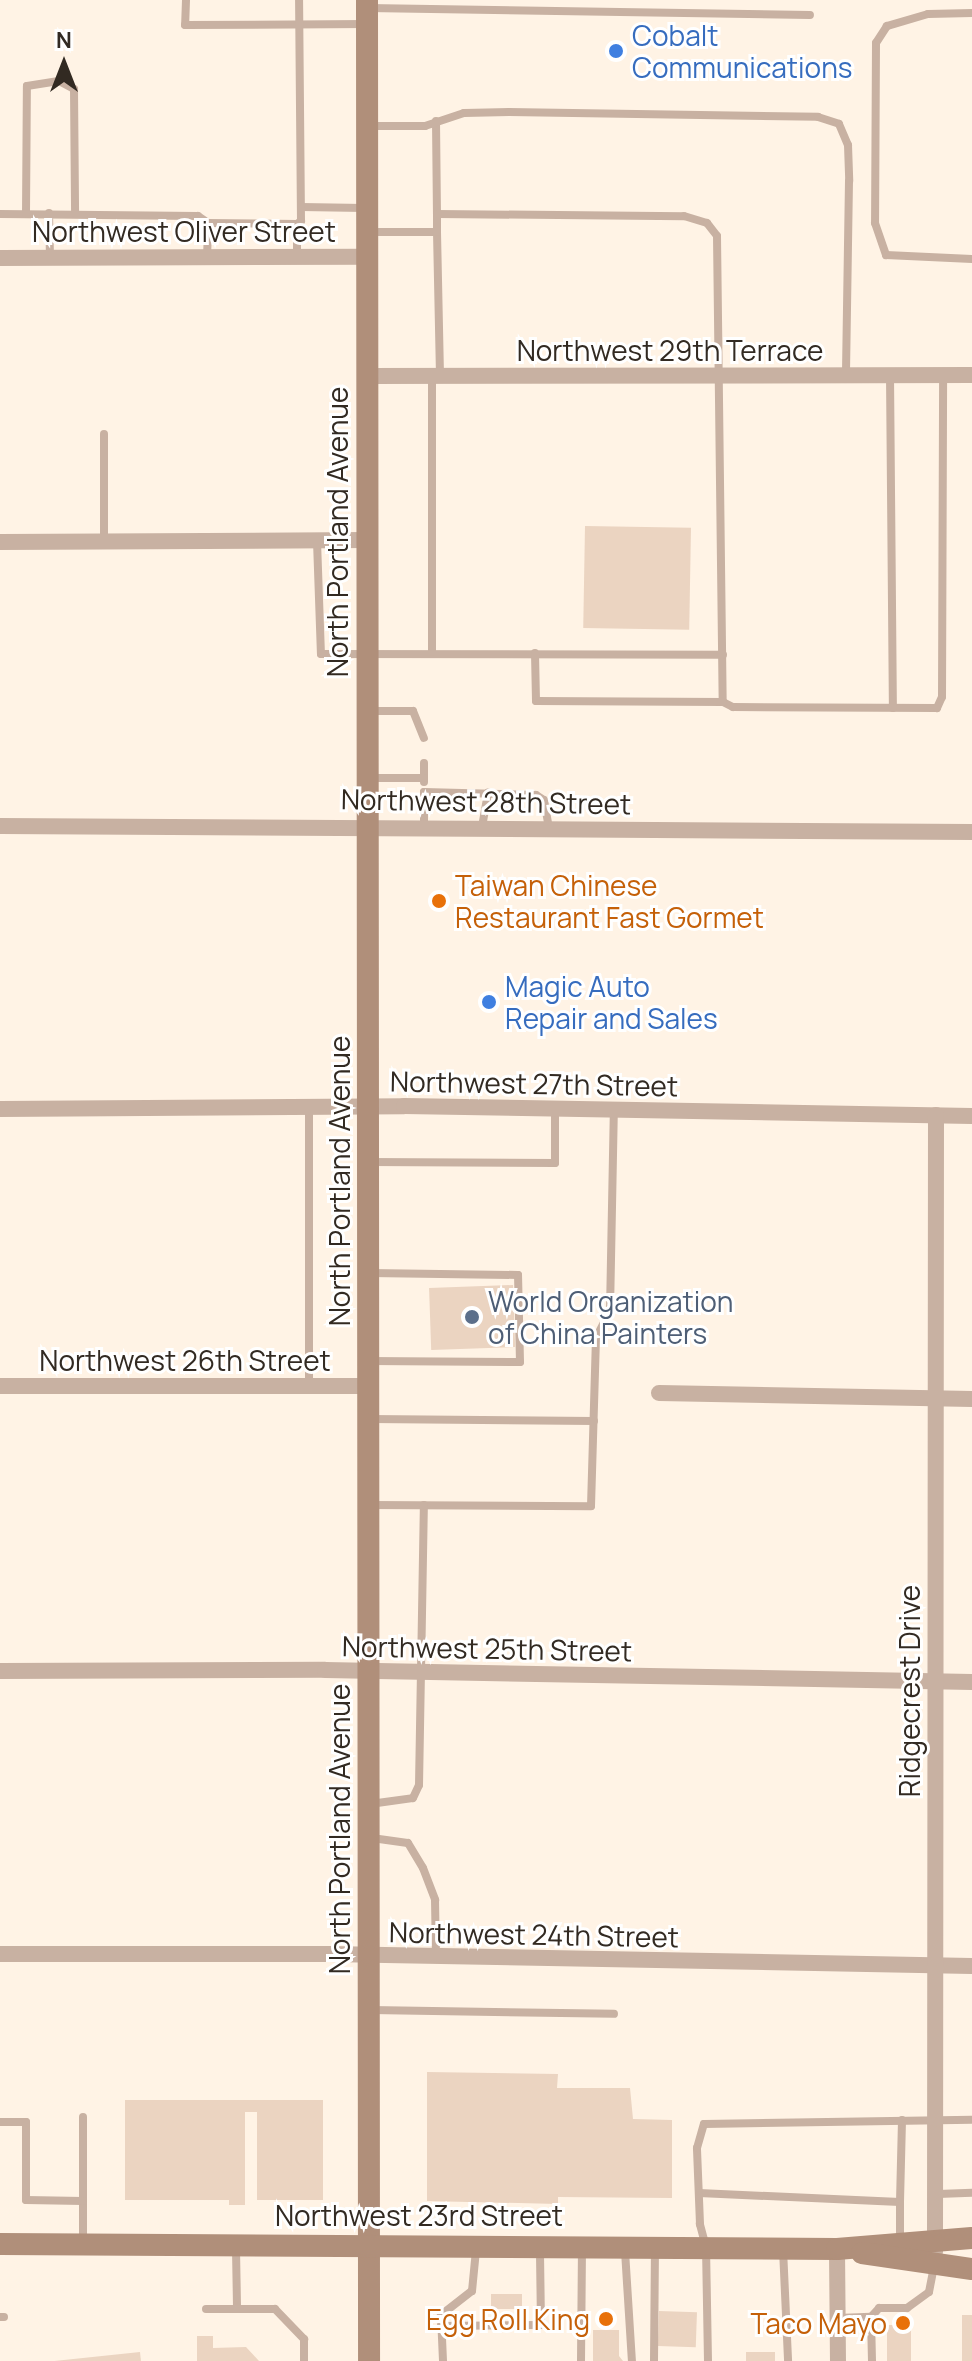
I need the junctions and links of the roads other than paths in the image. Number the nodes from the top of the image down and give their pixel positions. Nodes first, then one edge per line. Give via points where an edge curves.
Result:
1 (186, 0) edge
2 (299, 0) edge
3 (367, 11) edge
4 (972, 13) edge
5 (810, 15) dead end
6 (299, 24) junction
7 (436, 121) junction
8 (367, 126) junction
9 (301, 207) junction
10 (367, 208) junction
11 (49, 213) junction
12 (75, 213) junction
13 (0, 214) edge
14 (26, 214) junction
15 (437, 214) junction
16 (208, 223) junction
17 (297, 224) junction
18 (367, 232) junction
19 (437, 232) junction
20 (297, 257) junction
21 (367, 257) junction
22 (0, 258) edge
23 (50, 258) junction
24 (207, 258) junction
25 (972, 259) edge
26 (846, 375) junction
27 (890, 375) junction
28 (943, 375) junction
29 (972, 375) edge
30 (367, 376) junction
31 (436, 376) junction
32 (720, 376) junction
33 (104, 434) dead end
34 (367, 540) junction
35 (104, 541) junction
36 (317, 541) junction
37 (0, 542) edge
38 (367, 651) junction
39 (432, 652) junction
40 (535, 653) junction
41 (723, 655) junction
42 (723, 702) junction
43 (893, 708) junction
44 (367, 711) junction
45 (424, 738) dead end
46 (424, 763) dead end
47 (367, 778) junction
48 (424, 778) junction
49 (424, 792) junction
50 (488, 793) junction
51 (0, 826) edge
52 (367, 826) junction
53 (424, 827) junction
54 (482, 827) junction
55 (549, 828) junction
56 (972, 832) edge
57 (368, 1107) junction
58 (309, 1108) junction
59 (0, 1109) edge
60 (555, 1109) junction
61 (614, 1110) junction
62 (936, 1115) junction
63 (972, 1116) edge
64 (369, 1162) junction
65 (369, 1273) junction
66 (369, 1361) junction
67 (0, 1386) edge
68 (309, 1386) junction
69 (369, 1386) junction
70 (659, 1393) dead end
71 (935, 1398) junction
72 (972, 1399) edge
73 (369, 1419) junction
74 (594, 1421) junction
75 (369, 1505) junction
76 (424, 1505) junction
77 (0, 1671) edge
78 (369, 1672) junction
79 (420, 1674) junction
80 (934, 1681) junction
81 (972, 1682) edge
82 (369, 1804) junction
83 (369, 1838) junction
84 (0, 1954) edge
85 (370, 1956) junction
86 (436, 1959) junction
87 (935, 1966) junction
88 (972, 1966) edge
89 (370, 2010) junction
90 (614, 2014) dead end
91 (83, 2117) dead end
92 (902, 2120) junction
93 (937, 2120) junction
94 (972, 2120) edge
95 (0, 2122) edge
96 (699, 2193) junction
97 (972, 2193) edge
98 (938, 2194) junction
99 (83, 2201) junction
100 (900, 2202) junction
101 (935, 2238) junction
102 (972, 2238) edge
103 (900, 2242) junction
104 (369, 2243) junction
105 (0, 2244) edge
106 (83, 2244) junction
107 (236, 2244) junction
108 (476, 2245) junction
109 (540, 2246) junction
110 (582, 2246) junction
111 (625, 2246) junction
112 (655, 2247) junction
113 (706, 2247) junction
114 (783, 2248) junction
115 (837, 2249) junction
116 (934, 2266) junction
117 (972, 2269) edge
118 (206, 2309) dead end
119 (237, 2309) junction
120 (871, 2317) junction
121 (837, 2318) junction
122 (441, 2326) junction
123 (304, 2361) edge
124 (369, 2361) edge
125 (443, 2361) edge
126 (581, 2361) edge
127 (629, 2361) edge
128 (654, 2361) edge
129 (708, 2361) edge
130 (788, 2361) edge
131 (838, 2361) edge
132 (872, 2361) edge

1 - 6 lane via 185,25
2 - 6 lane
3 - 5 lane
3 - 6 lane
3 - 8 main road, North Portland Avenue
4 - 25 lane via 928,14 887,26 876,43 875,223 886,255
6 - 9 lane
7 - 8 lane
7 - 15 lane
7 - 26 lane via 464,113 509,112 818,117 839,124 848,145
8 - 10 main road, North Portland Avenue
9 - 10 lane
9 - 17 lane
10 - 18 main road, North Portland Avenue
11 - 12 lane
11 - 14 lane
11 - 23 lane
12 - 14 lane via 74,89 47,81 27,86
12 - 16 lane via 198,216
13 - 14 lane
15 - 19 lane
15 - 32 lane via 684,216 707,223 717,236
16 - 17 lane
16 - 24 lane
17 - 20 lane
18 - 19 lane
18 - 21 main road, North Portland Avenue
19 - 31 lane
20 - 21 street, Northwest Oliver Street
20 - 24 street, Northwest Oliver Street
21 - 30 main road, North Portland Avenue
22 - 23 street, Northwest Oliver Street
23 - 24 street, Northwest Oliver Street
26 - 27 street, Northwest 29th Terrace
26 - 32 street, Northwest 29th Terrace
27 - 28 street, Northwest 29th Terrace
27 - 43 lane
28 - 29 street, Northwest 29th Terrace
28 - 43 lane via 942,697 937,708
30 - 31 street, Northwest 29th Terrace
30 - 34 main road, North Portland Avenue
31 - 32 street, Northwest 29th Terrace
31 - 39 lane
32 - 41 lane
33 - 35 lane
34 - 36 street
34 - 38 main road, North Portland Avenue
35 - 36 street
35 - 37 street
36 - 38 lane via 321,654
38 - 39 lane
38 - 44 main road, North Portland Avenue
39 - 40 lane
40 - 41 lane
40 - 42 lane via 536,701
41 - 42 lane
42 - 43 lane via 733,707
44 - 45 lane via 413,711
44 - 47 main road, North Portland Avenue
46 - 48 lane
47 - 48 lane
47 - 52 main road, North Portland Avenue
48 - 49 lane
49 - 50 lane
49 - 53 lane
50 - 54 lane
50 - 55 lane via 536,795 544,800
51 - 52 street, Northwest 28th Street
52 - 53 street, Northwest 28th Street
52 - 57 main road, North Portland Avenue
53 - 54 street, Northwest 28th Street
54 - 55 street, Northwest 28th Street
55 - 56 street, Northwest 28th Street
57 - 58 street, Northwest 27th Street
57 - 60 street, Northwest 27th Street
57 - 64 main road, North Portland Avenue
58 - 59 street, Northwest 27th Street
58 - 68 lane
60 - 61 street, Northwest 27th Street
60 - 64 lane via 555,1163
61 - 62 street, Northwest 27th Street
61 - 74 lane via 610,1311 596,1338
62 - 63 street, Northwest 27th Street
62 - 71 street, Ridgecrest Drive
64 - 65 main road, North Portland Avenue
65 - 66 main road, North Portland Avenue
65 - 66 lane via 518,1275 520,1362
66 - 69 main road, North Portland Avenue
67 - 68 street, Northwest 26th Street
68 - 69 street, Northwest 26th Street
69 - 73 main road, North Portland Avenue
70 - 71 street
71 - 72 street
71 - 80 street, Ridgecrest Drive
73 - 74 lane
73 - 75 main road, North Portland Avenue
74 - 76 lane via 591,1506
75 - 76 lane
75 - 78 main road, North Portland Avenue
76 - 79 lane
77 - 78 street, Northwest 25th Street
78 - 79 street, Northwest 25th Street
78 - 82 main road, North Portland Avenue
79 - 80 street, Northwest 25th Street
79 - 82 lane via 419,1785 413,1798
80 - 81 street, Northwest 25th Street
80 - 87 street, Ridgecrest Drive
82 - 83 main road, North Portland Avenue
83 - 85 main road, North Portland Avenue
83 - 86 lane via 408,1843 423,1868 435,1900
84 - 85 street, Northwest 24th Street
85 - 86 street, Northwest 24th Street
85 - 89 main road, North Portland Avenue
86 - 87 street, Northwest 24th Street
87 - 88 street, Northwest 24th Street
87 - 93 street, Ridgecrest Drive
89 - 90 lane
89 - 104 main road, North Portland Avenue
91 - 99 lane
92 - 93 lane
92 - 96 lane via 704,2124 697,2148
92 - 100 lane
93 - 94 lane
93 - 98 street, Ridgecrest Drive
95 - 99 lane via 26,2122 26,2200
96 - 100 lane
96 - 113 lane
97 - 98 lane
98 - 101 street, Ridgecrest Drive
99 - 106 lane
100 - 103 lane
101 - 102 main road, Northwest 23rd Street
101 - 103 main road, Northwest 23rd Street
101 - 116 street, Ridgecrest Drive
103 - 115 main road, Northwest 23rd Street
104 - 107 main road, Northwest 23rd Street
104 - 108 main road, Northwest 23rd Street
104 - 124 main road, North Portland Avenue
105 - 106 main road, Northwest 23rd Street
106 - 107 main road, Northwest 23rd Street
107 - 119 lane
108 - 109 main road, Northwest 23rd Street
108 - 122 lane via 472,2291 441,2315
109 - 110 main road, Northwest 23rd Street
109 - 122 lane via 541,2325
110 - 111 main road, Northwest 23rd Street
110 - 126 lane
111 - 112 main road, Northwest 23rd Street
111 - 127 lane
112 - 113 main road, Northwest 23rd Street
112 - 128 lane
113 - 114 main road, Northwest 23rd Street
113 - 129 lane
114 - 115 main road, Northwest 23rd Street
114 - 130 lane
115 - 116 main road, Northwest 23rd Street
115 - 121 street
116 - 117 main road, Northwest 23rd Street
116 - 120 lane via 929,2292 907,2308 879,2308
118 - 119 lane
119 - 123 lane via 275,2309 304,2339
120 - 121 lane
120 - 132 lane
121 - 131 street
122 - 125 lane

